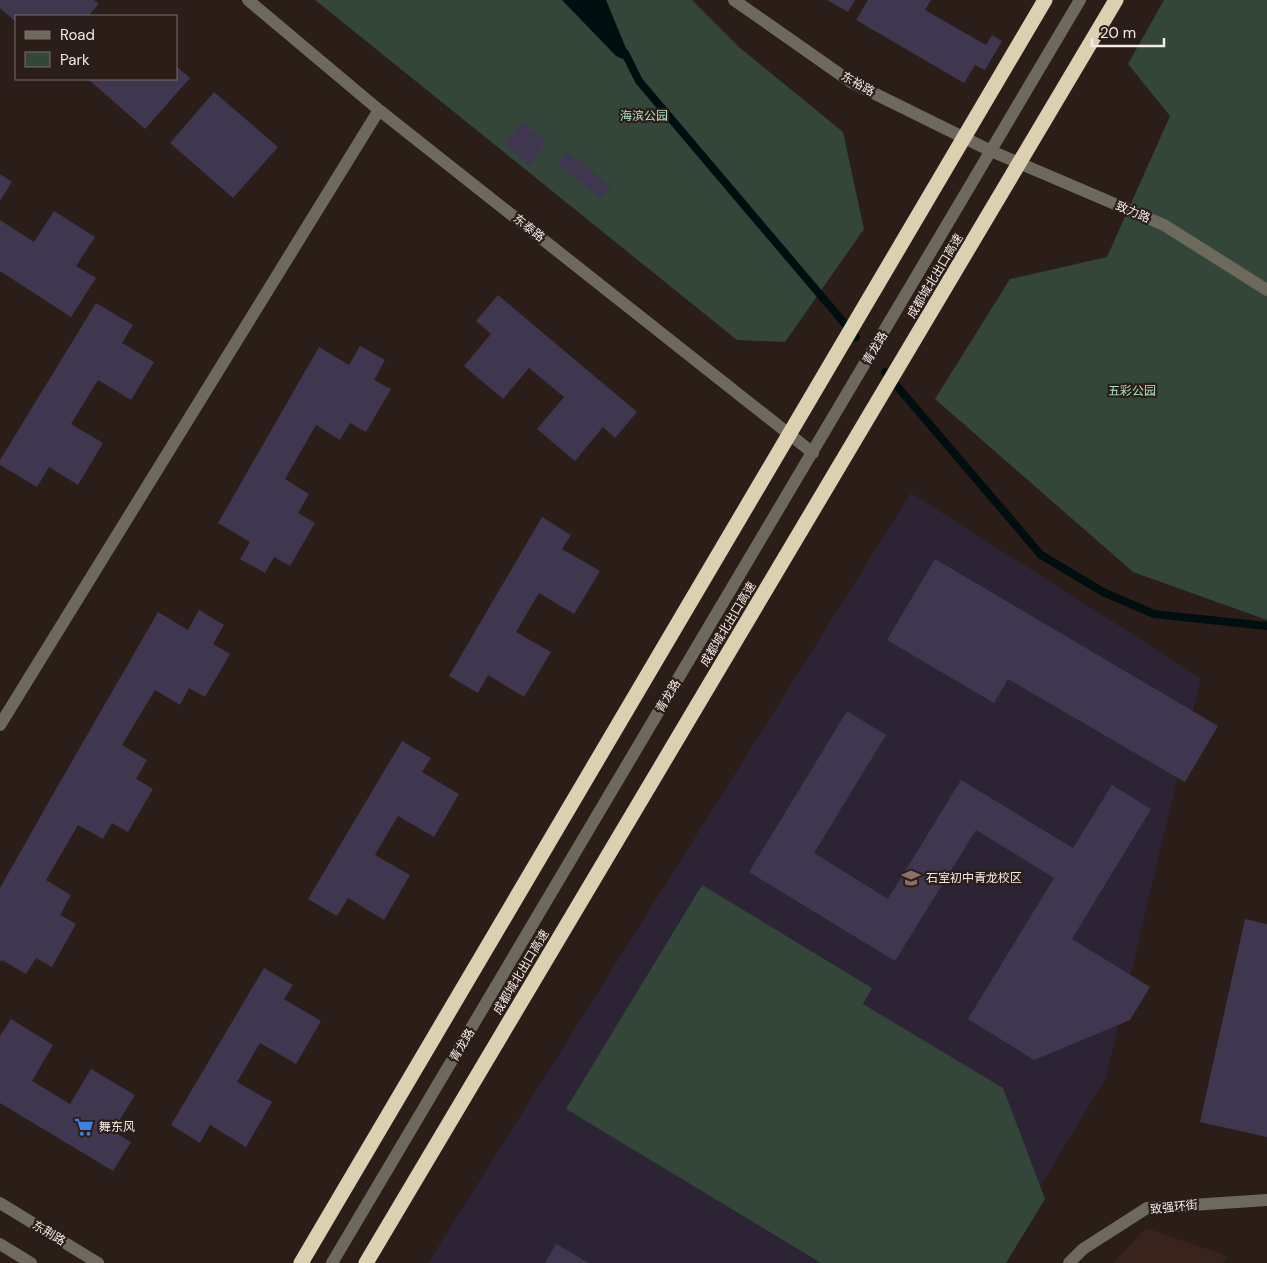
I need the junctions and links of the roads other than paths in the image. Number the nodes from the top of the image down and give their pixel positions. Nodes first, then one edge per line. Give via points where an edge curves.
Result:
1 (248, 0) edge
2 (734, 0) edge
3 (1045, 0) edge
4 (1080, 0) edge
5 (1116, 0) edge
6 (379, 110) junction
7 (991, 151) junction
8 (1267, 290) edge
9 (813, 453) junction
10 (0, 725) edge
11 (1267, 1200) edge
12 (0, 1203) edge
13 (0, 1244) edge
14 (32, 1263) edge
15 (98, 1263) edge
16 (301, 1263) edge
17 (332, 1263) edge
18 (366, 1263) edge
19 (1069, 1263) edge

1 - 6 street, 东泰路
2 - 7 street, 东裕路 via 851,82
3 - 16 highway
4 - 7 street, 青龙路
5 - 18 highway, 成都城北出口高速
6 - 9 street, 东泰路
6 - 10 street
7 - 8 street, 致力路 via 1164,225
7 - 9 street, 青龙路
9 - 17 street, 青龙路
11 - 19 street, 致强环街 via 1147,1208 1083,1249
12 - 15 street, 东荆路
13 - 14 street

